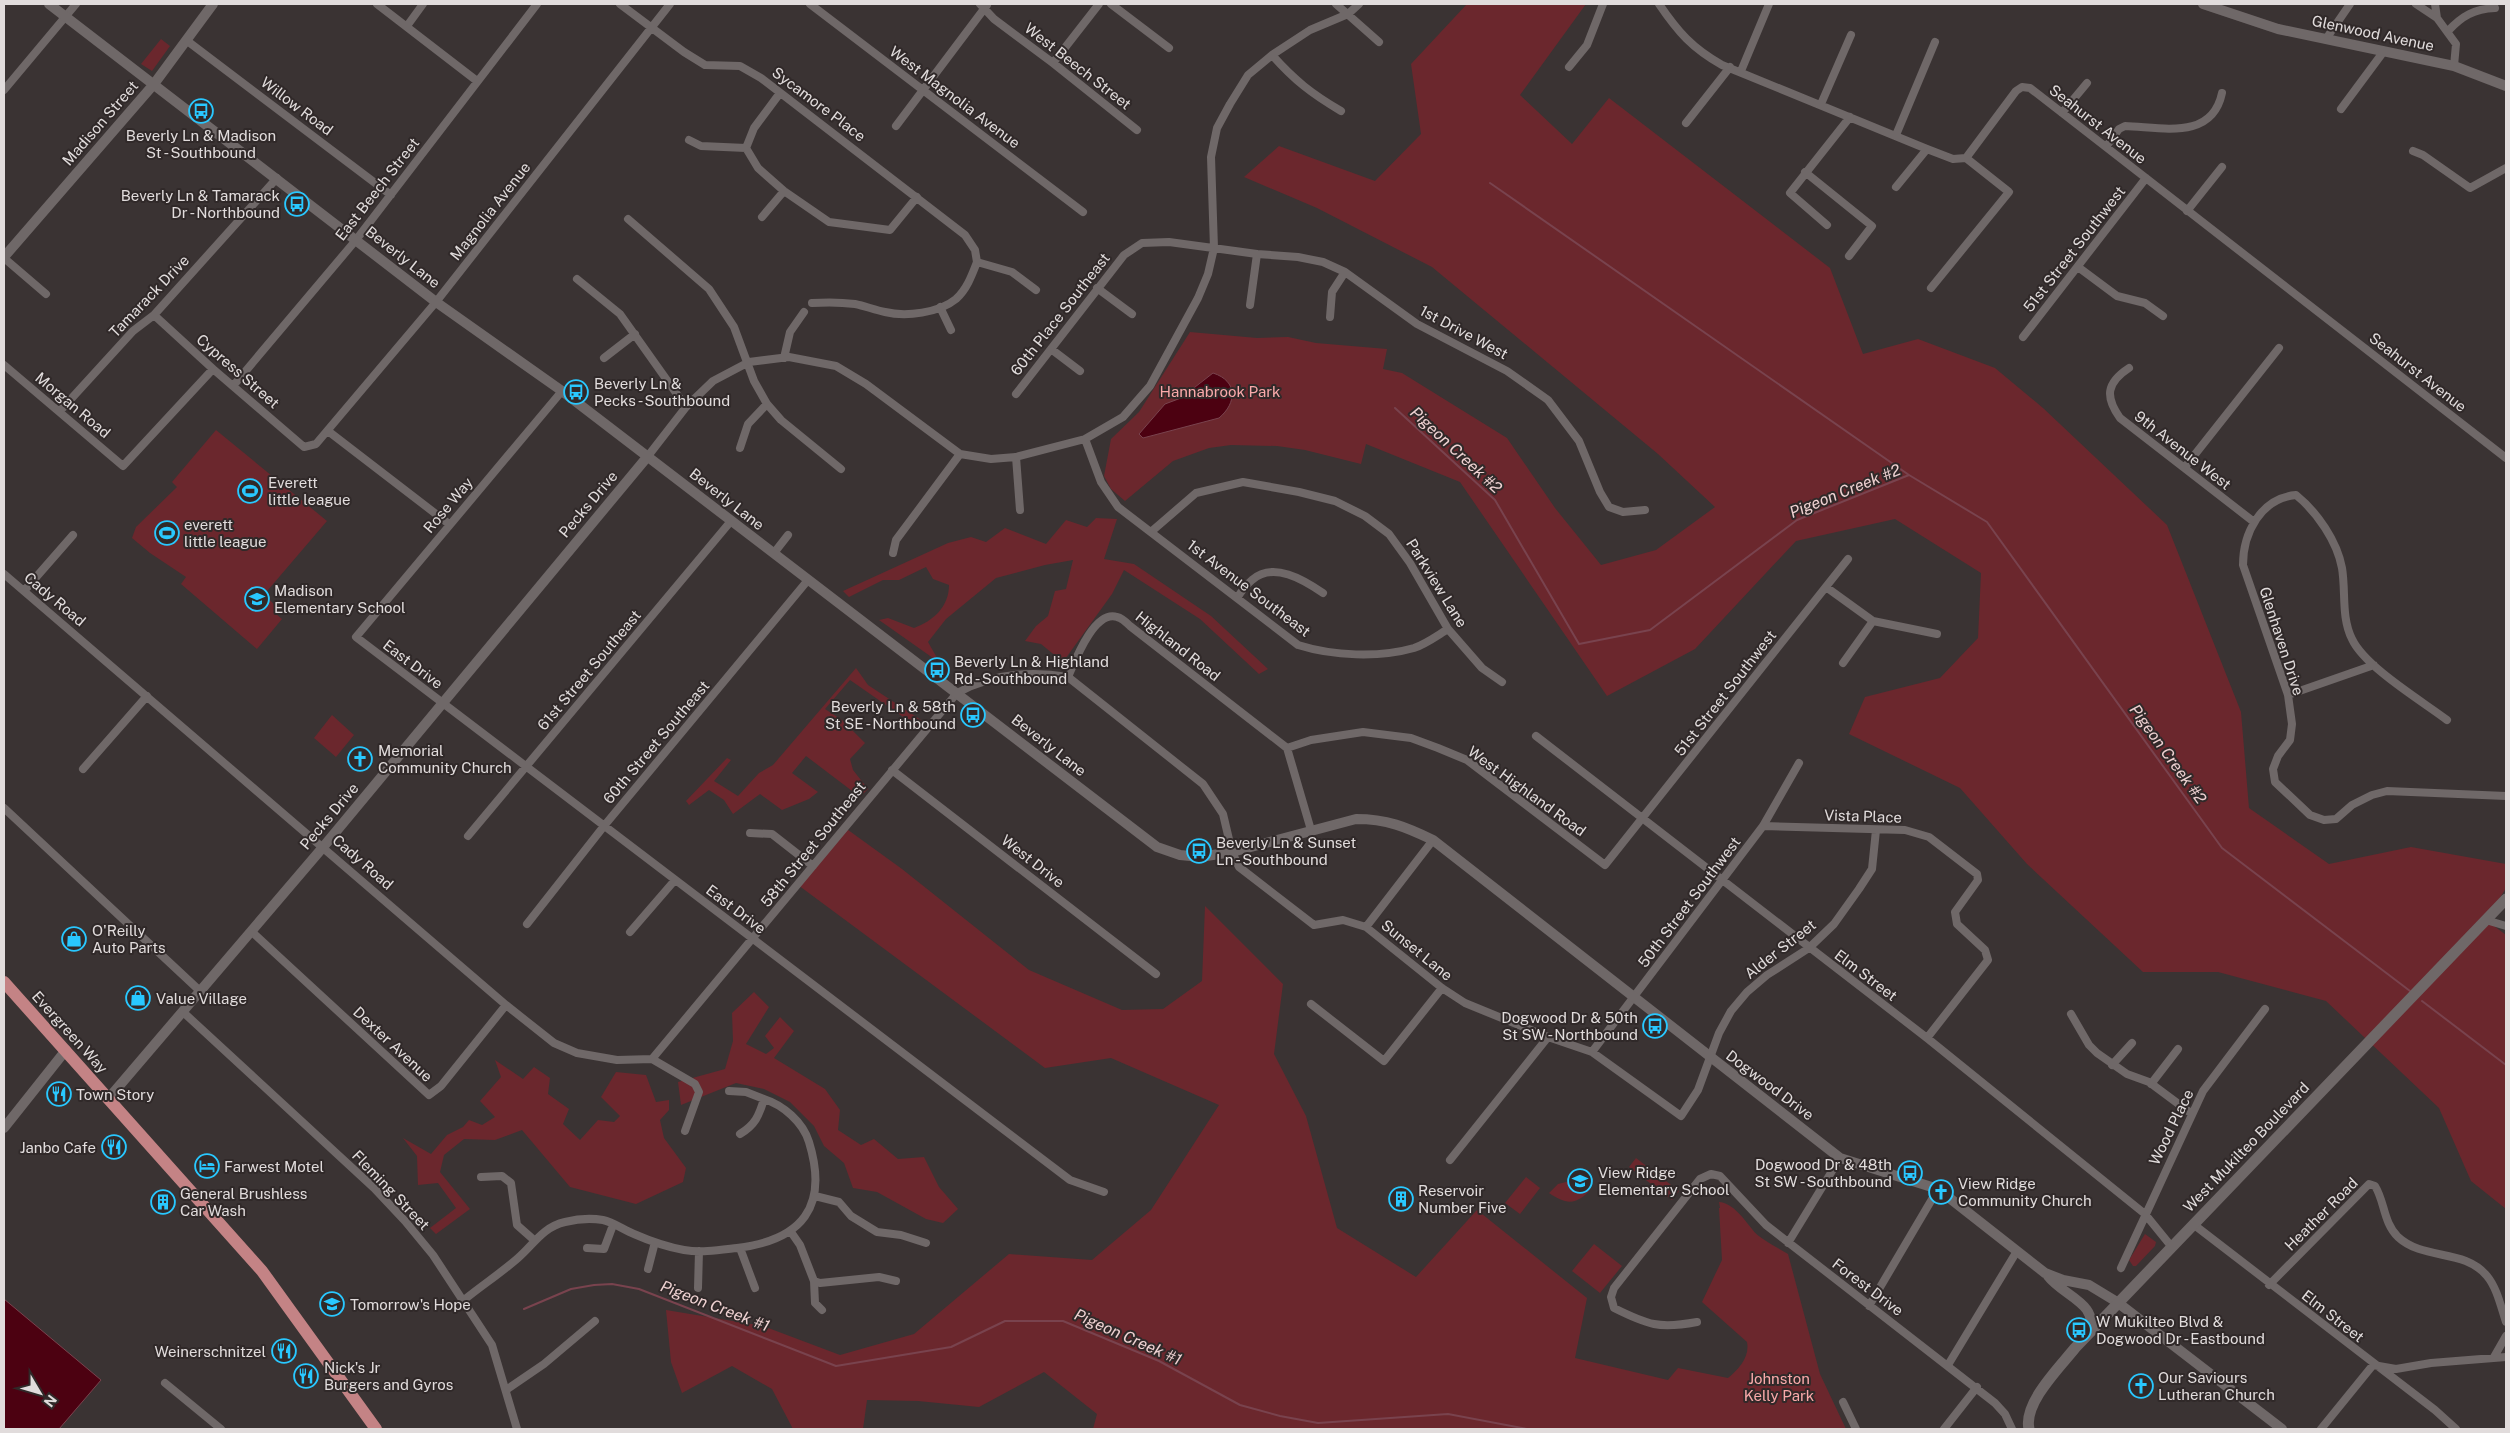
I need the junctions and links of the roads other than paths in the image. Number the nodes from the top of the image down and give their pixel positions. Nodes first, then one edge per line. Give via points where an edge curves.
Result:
1 (49, 4) edge
2 (76, 4) edge
3 (213, 4) edge
4 (377, 4) edge
5 (423, 4) edge
6 (537, 4) edge
7 (620, 4) edge
8 (670, 4) edge
9 (810, 4) edge
10 (1099, 4) edge
11 (1111, 4) edge
12 (1336, 4) edge
13 (1359, 4) edge
14 (1603, 4) edge
15 (1659, 4) edge
16 (1769, 4) edge
17 (2203, 4) edge
18 (2350, 4) edge
19 (2416, 4) edge
20 (2435, 4) edge
21 (984, 5) edge
22 (2495, 8) dead end
23 (1348, 14) junction
24 (66, 17) junction
25 (2437, 18) junction
26 (407, 26) junction
27 (651, 28) junction
28 (2448, 31) junction
29 (1851, 36) dead end
30 (2326, 39) junction
31 (186, 40) junction
32 (1379, 42) dead end
33 (1936, 42) dead end
34 (1169, 48) dead end
35 (2384, 51) junction
36 (1272, 55) junction
37 (1054, 63) junction
38 (2454, 66) junction
39 (1569, 67) dead end
40 (1730, 68) junction
41 (1741, 71) junction
42 (477, 81) junction
43 (2087, 83) dead end
44 (154, 84) junction
45 (2506, 86) edge
46 (4, 90) edge
47 (923, 90) junction
48 (780, 93) junction
49 (2222, 93) dead end
50 (1821, 104) junction
51 (2341, 109) dead end
52 (1341, 111) dead end
53 (2062, 113) junction
54 (1850, 117) junction
55 (1686, 123) dead end
56 (896, 126) dead end
57 (1137, 130) dead end
58 (1896, 135) junction
59 (689, 140) dead end
60 (2106, 147) junction
61 (746, 148) junction
62 (1926, 150) junction
63 (2413, 151) dead end
64 (1966, 158) junction
65 (2222, 167) dead end
66 (2506, 168) edge
67 (1806, 172) junction
68 (277, 178) junction
69 (2146, 178) junction
70 (1896, 188) dead end
71 (784, 191) junction
72 (391, 195) junction
73 (917, 197) junction
74 (2187, 210) junction
75 (1083, 212) dead end
76 (762, 217) dead end
77 (628, 219) dead end
78 (1827, 225) dead end
79 (356, 240) junction
80 (1214, 248) junction
81 (1257, 254) junction
82 (1849, 256) dead end
83 (4, 258) edge
84 (977, 262) junction
85 (2078, 267) junction
86 (1345, 272) junction
87 (577, 279) dead end
88 (1097, 288) junction
89 (1931, 288) dead end
90 (1036, 290) dead end
91 (46, 294) dead end
92 (436, 302) junction
93 (812, 303) dead end
94 (1250, 304) dead end
95 (940, 307) junction
96 (804, 312) dead end
97 (1132, 314) dead end
98 (154, 315) junction
99 (2163, 316) dead end
100 (1330, 317) dead end
101 (951, 330) dead end
102 (635, 334) junction
103 (2023, 336) dead end
104 (2279, 348) dead end
105 (1050, 349) junction
106 (604, 358) dead end
107 (784, 358) junction
108 (749, 362) junction
109 (4, 365) edge
110 (2129, 368) dead end
111 (213, 369) junction
112 (1080, 371) dead end
113 (232, 386) junction
114 (562, 392) junction
115 (1016, 394) dead end
116 (767, 404) junction
117 (686, 408) junction
118 (60, 411) junction
119 (328, 431) junction
120 (1085, 438) junction
121 (304, 447) joint
122 (740, 448) dead end
123 (960, 454) junction
124 (648, 456) junction
125 (1016, 457) junction
126 (2506, 458) edge
127 (2186, 467) junction
128 (841, 469) dead end
129 (1020, 510) dead end
130 (1645, 510) dead end
131 (731, 521) junction
132 (2254, 522) junction
133 (449, 524) junction
134 (1152, 532) junction
135 (73, 535) dead end
136 (788, 535) dead end
137 (774, 553) junction
138 (893, 554) dead end
139 (1848, 559) dead end
140 (4, 574) edge
141 (808, 580) junction
142 (1826, 587) junction
143 (24, 591) junction
144 (1323, 593) dead end
145 (1237, 598) junction
146 (1873, 621) junction
147 (1448, 629) junction
148 (1937, 634) dead end
149 (356, 637) joint
150 (1843, 663) dead end
151 (2374, 665) junction
152 (1068, 677) junction
153 (1502, 682) dead end
154 (957, 693) junction
155 (2288, 695) junction
156 (147, 696) junction
157 (442, 703) junction
158 (2447, 720) dead end
159 (1536, 736) dead end
160 (1287, 748) junction
161 (1799, 763) dead end
162 (527, 766) junction
163 (83, 769) dead end
164 (892, 770) junction
165 (2506, 796) edge
166 (4, 808) edge
167 (1642, 820) junction
168 (604, 826) junction
169 (1763, 826) junction
170 (1311, 830) junction
171 (1876, 830) junction
172 (750, 833) dead end
173 (468, 836) dead end
174 (1433, 840) junction
175 (1622, 845) joint
176 (324, 846) junction
177 (1232, 852) junction
178 (813, 866) junction
179 (675, 880) junction
180 (1722, 881) junction
181 (2506, 898) edge
182 (2486, 920) junction
183 (527, 924) dead end
184 (2506, 926) edge
185 (1366, 927) junction
186 (252, 932) junction
187 (630, 932) dead end
188 (753, 940) junction
189 (1809, 948) junction
190 (1156, 974) dead end
191 (4, 982) edge
192 (1442, 988) junction
193 (200, 991) junction
194 (1634, 998) junction
195 (1312, 1004) dead end
196 (506, 1005) junction
197 (2265, 1009) dead end
198 (183, 1012) junction
199 (2071, 1014) dead end
200 (1548, 1037) junction
201 (1927, 1038) junction
202 (2132, 1043) dead end
203 (2178, 1049) dead end
204 (66, 1050) junction
205 (1592, 1052) junction
206 (1711, 1058) junction
207 (652, 1059) junction
208 (2112, 1065) junction
209 (2152, 1084) junction
210 (729, 1091) dead end
211 (108, 1099) junction
212 (764, 1099) junction
213 (2192, 1114) junction
214 (1681, 1116) joint
215 (4, 1128) edge
216 (685, 1131) dead end
217 (740, 1134) dead end
218 (1840, 1158) junction
219 (1450, 1160) dead end
220 (481, 1177) dead end
221 (1938, 1189) junction
222 (1104, 1192) dead end
223 (815, 1196) junction
224 (2145, 1214) junction
225 (2193, 1224) junction
226 (613, 1225) junction
227 (791, 1232) junction
228 (534, 1240) junction
229 (655, 1242) junction
230 (926, 1243) dead end
231 (1788, 1243) junction
232 (2171, 1246) junction
233 (587, 1248) dead end
234 (740, 1248) junction
235 (699, 1250) junction
236 (2017, 1251) junction
237 (2121, 1268) dead end
238 (648, 1269) dead end
239 (2046, 1273) junction
240 (814, 1281) junction
241 (896, 1281) dead end
242 (2269, 1285) junction
243 (698, 1288) dead end
244 (755, 1288) dead end
245 (464, 1300) junction
246 (2117, 1302) junction
247 (1869, 1306) junction
248 (822, 1310) dead end
249 (595, 1321) dead end
250 (1697, 1322) dead end
251 (2506, 1322) edge
252 (2089, 1332) junction
253 (2506, 1336) edge
254 (2494, 1357) junction
255 (2506, 1357) edge
256 (1948, 1365) junction
257 (2373, 1365) junction
258 (165, 1383) dead end
259 (1977, 1387) junction
260 (506, 1390) junction
261 (1843, 1402) dead end
262 (221, 1429) edge
263 (376, 1429) edge
264 (515, 1429) edge
265 (1856, 1429) edge
266 (1944, 1429) edge
267 (2012, 1429) edge
268 (2029, 1429) edge
269 (2282, 1429) edge
270 (2321, 1429) edge
271 (2456, 1429) edge

1 - 24 street, Beverly Lane
2 - 24 street
3 - 31 street, Madison Street
4 - 26 street
5 - 26 street
6 - 42 street, East Beech Street
7 - 27 street, Sycamore Place
8 - 27 street
9 - 47 street, West Magnolia Avenue
10 - 37 street
11 - 34 street
12 - 23 street
13 - 23 street
14 - 39 street via 1587,45
15 - 40 street via 1682,37 1699,52
16 - 41 street
17 - 30 street, Glenwood Avenue via 2278,28
18 - 30 street
19 - 25 street
20 - 25 street
21 - 37 street, West Beech Street via 994,19
21 - 47 street
22 - 28 street via 2468,13
23 - 32 street
23 - 36 street via 1310,30
24 - 44 street, Beverly Lane
24 - 46 street
25 - 28 street
26 - 42 street
27 - 48 street, Sycamore Place via 705,64 740,66
27 - 92 street, Magnolia Avenue
28 - 38 street via 2456,44
29 - 50 street
30 - 35 street, Glenwood Avenue
31 - 44 street, Madison Street
31 - 72 street, Willow Road
33 - 58 street
35 - 38 street, Glenwood Avenue
35 - 51 street
36 - 52 street via 1310,93
36 - 80 street via 1248,75 1217,128 1210,157
37 - 57 street, West Beech Street
38 - 45 street, Glenwood Avenue
40 - 41 street
40 - 55 street
41 - 50 street
42 - 72 street, East Beech Street
43 - 53 street
44 - 68 street, Beverly Lane
44 - 83 street, Madison Street
47 - 56 street
47 - 75 street, West Magnolia Avenue
48 - 61 street via 754,128
48 - 73 street, Sycamore Place
49 - 60 street via 2219,106 2198,124 2172,129 2125,126
50 - 54 street
53 - 60 street, Seahurst Avenue
53 - 64 street, Seahurst Avenue via 2030,88 2022,86
54 - 58 street
54 - 67 street
58 - 62 street
59 - 61 street via 701,146
60 - 69 street, Seahurst Avenue
61 - 71 street via 758,168
62 - 64 street
62 - 70 street
63 - 66 street via 2470,188
64 - 89 street via 2009,192
65 - 74 street
67 - 78 street via 1790,193
67 - 82 street via 1872,226
68 - 79 street, Beverly Lane
68 - 98 street, Tamarack Drive
69 - 74 street, Seahurst Avenue
69 - 85 street, 51st Street Southwest
71 - 73 street via 829,222 890,230
71 - 76 street
72 - 79 street, East Beech Street
73 - 84 street, Sycamore Place via 965,235 975,250
74 - 126 street, Seahurst Avenue
77 - 108 street via 709,289 734,326
79 - 92 street, Beverly Lane
79 - 113 street, East Beech Street
80 - 81 street, 1st Drive West
80 - 88 street, 60th Place Southeast via 1169,242 1142,243 1124,255
80 - 120 street via 1198,298 1145,394 1123,417
81 - 86 street, 1st Drive West via 1323,262
81 - 94 street
83 - 91 street
84 - 90 street via 1012,272
84 - 95 street via 968,284 956,300
85 - 99 street via 2117,296 2145,303
85 - 103 street, 51st Street Southwest
86 - 100 street via 1332,292
86 - 130 street, 1st Drive West via 1417,324 1507,372 1548,400 1579,442 1609,507 1623,512
87 - 102 street via 620,314
88 - 97 street
88 - 105 street, 60th Place Southeast
92 - 114 street, Beverly Lane
92 - 119 street, Magnolia Avenue
93 - 95 street via 858,304 886,313 911,314
95 - 101 street
96 - 107 street via 790,332
98 - 111 street, Cypress Street
98 - 118 street, Tamarack Drive via 133,330
102 - 106 street
102 - 117 street
104 - 127 street
105 - 112 street
105 - 115 street, 60th Place Southeast
107 - 108 street
107 - 123 street via 836,366 866,384
108 - 116 street via 754,381
108 - 117 street via 713,381
109 - 118 street, Morgan Road
110 - 127 street, 9th Avenue West via 2112,384 2111,406 2120,418
111 - 113 street, Cypress Street
111 - 118 street, Morgan Road via 123,466
113 - 121 street, Cypress Street
114 - 124 street, Beverly Lane
114 - 133 street, Rose Way
116 - 122 street via 748,424
116 - 128 street
117 - 124 street
119 - 121 street, Magnolia Avenue via 316,444
119 - 133 street
120 - 125 street
120 - 134 street, 1st Avenue Southeast via 1101,482 1118,507
123 - 125 street via 991,459
123 - 138 street via 896,540
124 - 131 street, Beverly Lane
124 - 157 street, Pecks Drive
125 - 129 street
127 - 132 street, 9th Avenue West
131 - 137 street, Beverly Lane
131 - 162 street, 61st Street Southeast
132 - 151 street via 2284,496 2296,496 2310,506 2324,524 2342,567 2346,617 2352,639
132 - 155 street, Glenhaven Drive via 2243,547 2243,565
133 - 149 street, Rose Way
134 - 145 street, 1st Avenue Southeast
134 - 147 street, Parkview Lane via 1196,493 1243,482 1335,501 1389,534 1410,562
135 - 143 street
136 - 137 street
137 - 141 street, Beverly Lane
139 - 142 street, 51st Street Southwest
140 - 143 street, Cady Road
141 - 154 street, Beverly Lane
141 - 168 street, 60th Street Southeast
142 - 146 street
142 - 167 street, 51st Street Southwest
143 - 156 street, Cady Road
144 - 145 street via 1305,580 1285,573 1267,572 1252,578
145 - 147 street, 1st Avenue Southeast via 1298,645 1318,651 1394,652 1416,647
146 - 148 street
146 - 150 street
147 - 153 street, Parkview Lane via 1482,668
149 - 157 street, East Drive
151 - 155 street
151 - 158 street
152 - 154 street via 1046,673 1000,675
152 - 160 street, Highland Road via 1078,652 1096,625 1107,617 1118,617
152 - 177 street, Sunset Lane via 1203,784 1223,814
154 - 164 street, 58th Street Southeast
154 - 177 street, Beverly Lane via 1157,847 1180,855 1200,857
155 - 165 street, Glenhaven Drive via 2292,724 2290,740 2273,769 2275,782 2310,814 2324,820 2336,819 2352,805 2387,790
156 - 163 street
156 - 176 street, Cady Road
157 - 162 street, East Drive
157 - 176 street, Pecks Drive
159 - 167 street, Elm Street
160 - 170 street
160 - 175 street, West Highland Road via 1326,737 1363,732 1411,738 1467,760 1605,865
161 - 169 street, 50th Street Southwest
162 - 168 street, East Drive
162 - 173 street, 61st Street Southeast
164 - 178 street, 58th Street Southeast
164 - 190 street, West Drive
166 - 193 street
167 - 175 street, 51st Street Southwest
167 - 180 street, Elm Street
168 - 179 street, East Drive
168 - 183 street, 60th Street Southeast
169 - 171 street, Vista Place
169 - 180 street, 50th Street Southwest
170 - 174 street, Beverly Lane via 1356,819 1375,819 1400,824
170 - 177 street, Beverly Lane
171 - 189 street, Alder Street via 1872,869 1834,924
171 - 201 street, Vista Place via 1905,830 1929,837 1977,874 1978,880 1955,912 1957,924 1985,950 1988,960
172 - 178 street via 772,834
174 - 185 street
174 - 194 street, Dogwood Drive
176 - 186 street, Pecks Drive
176 - 196 street, Cady Road
177 - 185 street, Sunset Lane via 1239,867 1314,925 1343,920
178 - 188 street, 58th Street Southeast
179 - 187 street
179 - 188 street, East Drive
180 - 189 street, Elm Street
180 - 194 street, 50th Street Southwest
181 - 182 main road, West Mukilteo Boulevard
182 - 184 street
182 - 225 main road, West Mukilteo Boulevard
185 - 192 street, Sunset Lane
186 - 193 street, Pecks Drive
186 - 196 street, Dexter Avenue via 429,1095 441,1086
188 - 207 street, 58th Street Southeast
188 - 222 street, East Drive via 1070,1180
189 - 201 street, Elm Street
189 - 206 street, Alder Street via 1787,960 1747,992 1719,1033
191 - 204 main road, Evergreen Way
192 - 195 street via 1384,1062
192 - 200 street, Sunset Lane via 1465,1003
193 - 198 street, Pecks Drive
194 - 205 street, 50th Street Southwest
194 - 206 street, Dogwood Drive
196 - 207 street, Cady Road via 554,1043 577,1053 617,1060
197 - 213 street, Wood Place via 2203,1091
198 - 211 street, Pecks Drive
198 - 245 street, Fleming Street via 374,1188 405,1221
199 - 208 street via 2089,1045
200 - 205 street, Sunset Lane
200 - 219 street
201 - 224 street, Elm Street
202 - 208 street
203 - 209 street
204 - 211 main road, Evergreen Way
204 - 215 street
205 - 214 street, Sunset Lane
206 - 214 street, Alder Street via 1698,1090
206 - 218 street, Dogwood Drive
207 - 216 street via 695,1084 699,1092
208 - 209 street
209 - 213 street
210 - 212 street via 746,1092
211 - 263 main road, Evergreen Way via 262,1271
212 - 217 street via 752,1126
212 - 223 street via 784,1108 802,1126 809,1141
213 - 224 street, Wood Place
218 - 221 street, Dogwood Drive
218 - 231 street
220 - 228 street via 502,1176 511,1183 517,1225
221 - 236 street, Dogwood Drive
221 - 247 street
223 - 227 street via 806,1216
223 - 230 street via 839,1202 851,1216 876,1232
224 - 232 street, Elm Street
224 - 237 street, Wood Place
225 - 232 main road, West Mukilteo Boulevard
225 - 242 street, Elm Street
226 - 228 street via 604,1220 564,1222 547,1228
226 - 229 street
226 - 233 street via 604,1249
227 - 234 street
227 - 240 street via 800,1244
228 - 245 street
229 - 235 street
229 - 238 street
231 - 247 street, Forest Drive
231 - 250 street, Forest Drive via 1766,1226 1720,1176 1711,1174 1700,1179 1614,1288 1611,1298 1614,1308 1652,1324 1670,1327
232 - 246 main road, West Mukilteo Boulevard
234 - 235 street
234 - 244 street
235 - 243 street
236 - 239 street, Dogwood Drive
236 - 256 street
239 - 246 street, Dogwood Drive via 2089,1285
239 - 252 street via 2053,1283 2090,1313
240 - 241 street via 879,1277
240 - 248 street via 815,1303
242 - 251 street, Heather Road via 2369,1184 2378,1191 2387,1223 2409,1246 2458,1257 2487,1276
242 - 257 street, Elm Street
245 - 260 street, Fleming Street via 492,1345
246 - 252 main road, West Mukilteo Boulevard
246 - 269 street, Dogwood Drive
247 - 256 street, Forest Drive
249 - 260 street via 544,1364
252 - 268 main road, West Mukilteo Boulevard via 2033,1401
253 - 254 street
254 - 255 street
254 - 257 street via 2396,1369
256 - 259 street, Forest Drive
257 - 270 street
257 - 271 street, Elm Street
258 - 262 street
259 - 266 street
259 - 267 street, Forest Drive via 2005,1414
260 - 264 street, Fleming Street
261 - 265 street

